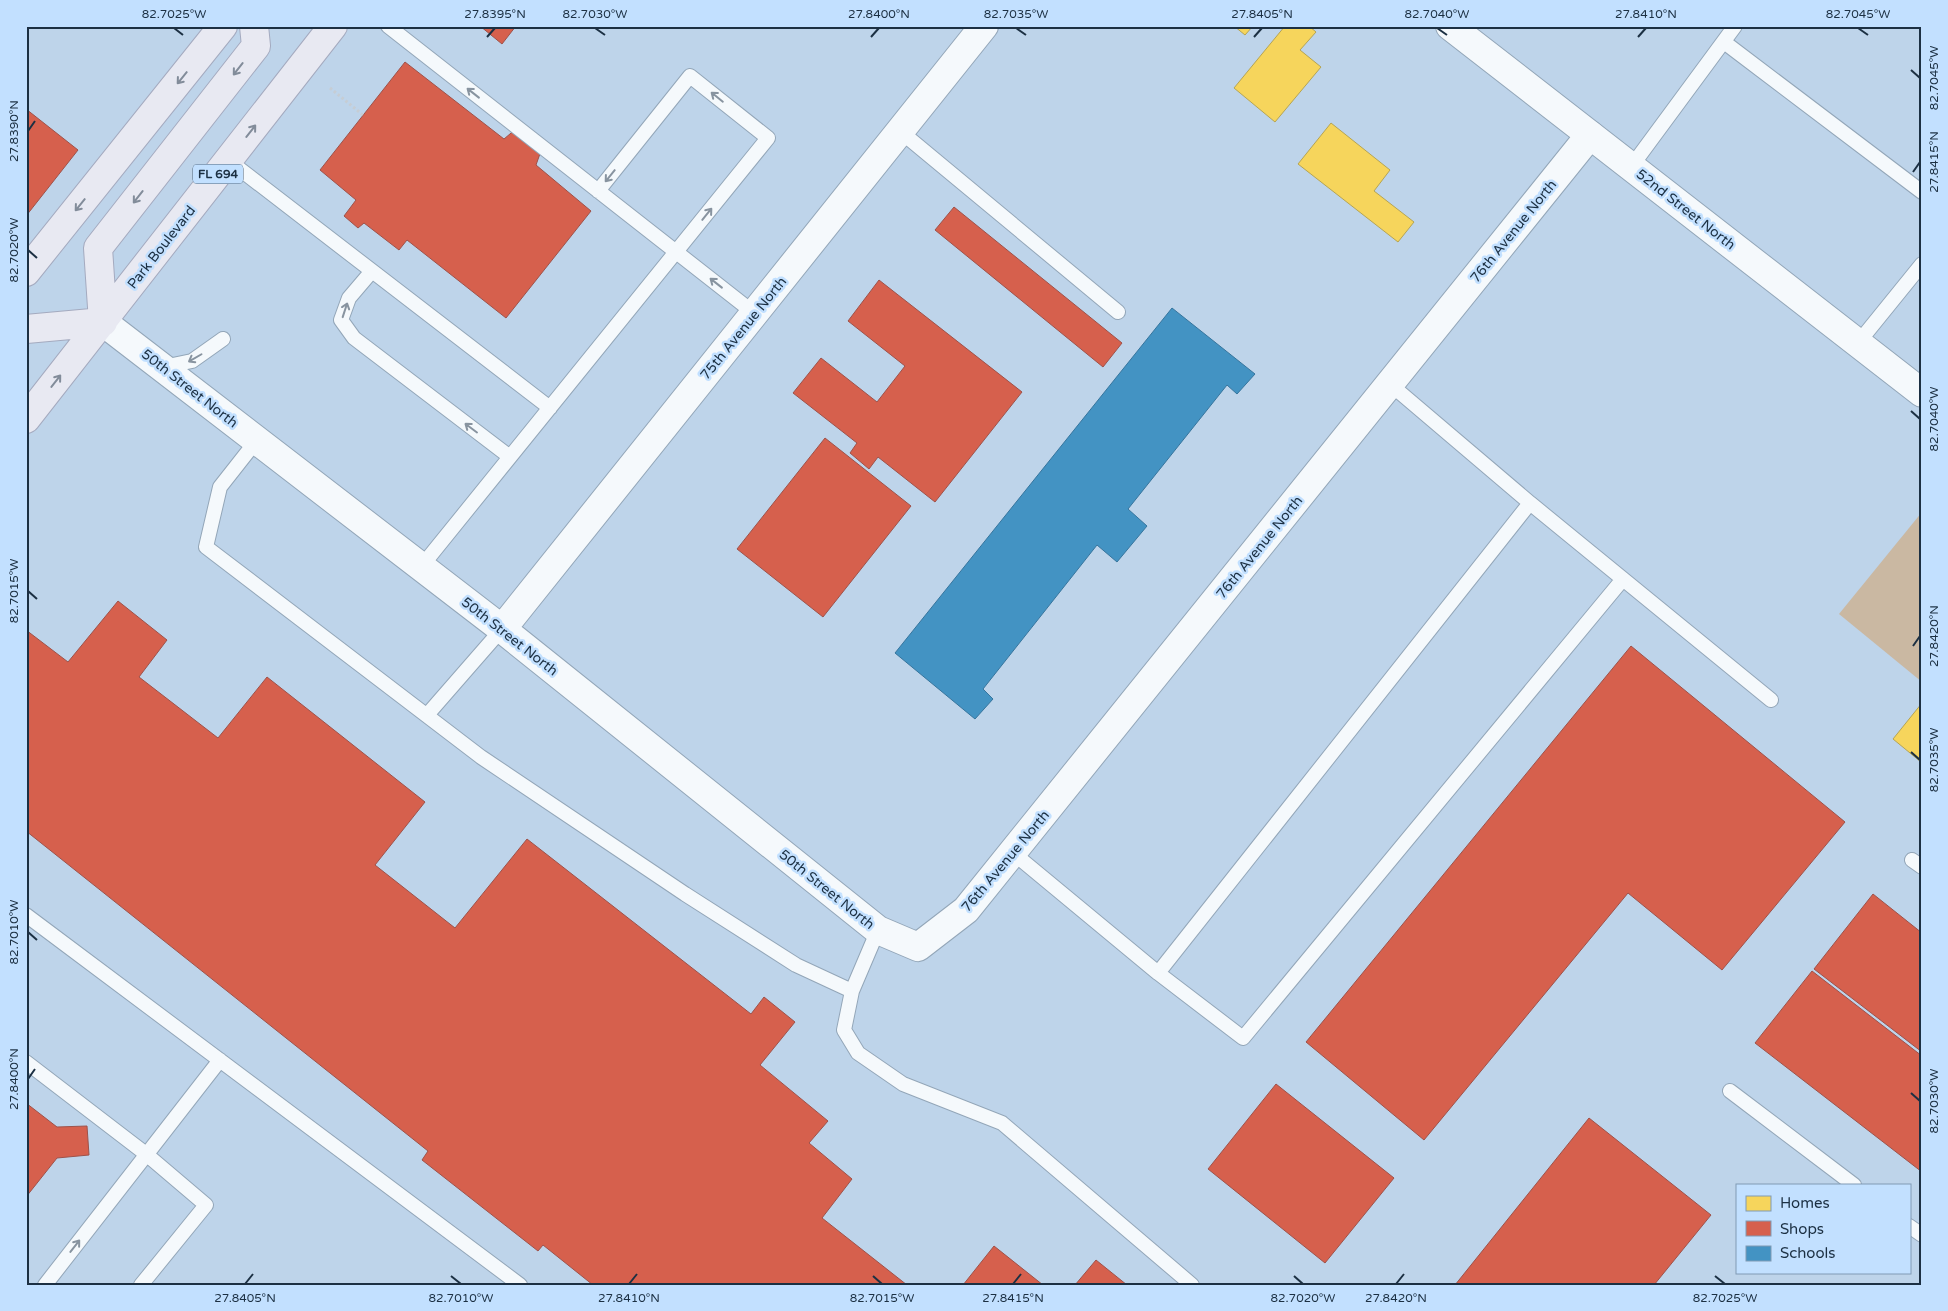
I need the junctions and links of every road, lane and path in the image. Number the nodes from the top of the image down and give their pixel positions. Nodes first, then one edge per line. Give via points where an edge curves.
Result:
1 (223, 26) edge
2 (254, 26) edge
3 (333, 26) edge
4 (388, 26) edge
5 (984, 26) edge
6 (1450, 26) edge
7 (1735, 26) edge
8 (1724, 42) junction
9 (330, 88) dead end
10 (363, 115) dead end
11 (900, 131) junction
12 (1590, 135) junction
13 (228, 160) junction
14 (1631, 167) junction
15 (598, 191) junction
16 (1922, 192) edge
17 (676, 252) junction
18 (1922, 264) edge
19 (28, 266) edge
20 (372, 270) junction
21 (1118, 312) dead end
22 (754, 313) junction
23 (103, 322) junction
24 (26, 329) edge
25 (223, 339) dead end
26 (1858, 343) junction
27 (163, 367) junction
28 (1390, 384) junction
29 (1922, 392) edge
30 (550, 408) junction
31 (26, 419) edge
32 (257, 440) junction
33 (510, 457) junction
34 (1530, 503) junction
35 (421, 566) junction
36 (1623, 579) junction
37 (502, 629) junction
38 (1771, 700) dead end
39 (427, 715) junction
40 (1012, 854) junction
41 (26, 915) edge
42 (878, 930) junction
43 (918, 948) joint
44 (1158, 973) junction
45 (852, 991) junction
46 (220, 1060) junction
47 (26, 1062) edge
48 (1730, 1091) dead end
49 (146, 1154) junction
50 (1853, 1184) edge
51 (1910, 1227) edge
52 (1922, 1235) edge
53 (46, 1285) edge
54 (141, 1285) edge
55 (520, 1285) edge
56 (1192, 1285) edge

1 -> 19 main road
2 -> 23 main road via 256,46 98,248
13 -> 3 main road, Park Boulevard / FL 694
15 -> 4 lane
5 - 11 street, 75th Avenue North
6 - 12 street, 52nd Street North
7 - 8 lane
8 - 14 lane
8 - 16 lane
9 - 10 path
11 - 21 lane
11 - 22 street, 75th Avenue North
12 - 14 street, 52nd Street North
12 - 28 street, 76th Avenue North
13 - 20 lane
13 - 23 main road, Park Boulevard / FL 694
14 - 26 street, 52nd Street North
15 - 17 lane
17 -> 15 lane via 768,138 690,76
22 -> 17 lane
17 - 30 lane
18 - 26 lane
20 - 30 lane
33 -> 20 lane via 354,338 342,320 349,298
22 - 37 street, 75th Avenue North
23 - 24 main road
23 - 27 street, 50th Street North
31 -> 23 main road, Park Boulevard / FL 694
25 -> 27 lane via 192,361
26 - 29 street, 52nd Street North
27 - 32 street, 50th Street North
28 - 34 lane
28 - 40 street, 76th Avenue North
30 - 33 lane
32 - 35 street, 50th Street North
32 - 39 lane via 220,487 206,548
33 - 35 lane
34 - 36 lane
34 - 44 lane
35 - 37 street, 50th Street North
36 - 38 lane
36 - 44 lane via 1243,1038
37 - 39 lane
37 - 42 street, 50th Street North
39 - 45 lane via 481,757 692,899 796,965
40 - 43 street, 76th Avenue North via 966,910
40 - 44 lane
41 - 46 lane
42 - 43 street, 50th Street North
42 - 45 lane
45 - 56 lane via 844,1030 858,1052 903,1084 1002,1123
46 - 49 lane
46 - 55 lane
47 - 49 lane
48 - 50 lane
53 -> 49 lane
49 - 54 lane via 206,1206
51 - 52 lane

